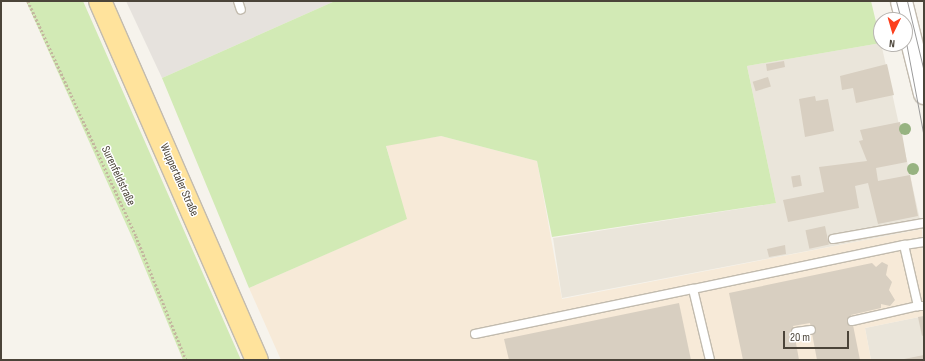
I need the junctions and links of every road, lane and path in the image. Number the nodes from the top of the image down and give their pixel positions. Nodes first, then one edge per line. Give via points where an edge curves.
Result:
1 (28, 1) edge
2 (100, 1) edge
3 (238, 1) edge
4 (901, 1) edge
5 (241, 10) dead end
6 (920, 55) edge
7 (924, 93) edge
8 (924, 223) edge
9 (833, 239) dead end
10 (924, 242) edge
11 (904, 245) junction
12 (693, 289) junction
13 (921, 306) edge
14 (852, 321) dead end
15 (811, 330) dead end
16 (796, 332) dead end
17 (475, 334) dead end
18 (186, 360) edge
19 (258, 360) edge
20 (710, 360) edge

1 - 18 path, Surenfeldstraße via 136,236
2 - 19 main road, Wuppertaler Straße
3 - 5 lane
4 - 6 street
6 - 7 street
8 - 9 lane
10 - 11 lane
11 - 12 lane
11 - 13 lane
12 - 17 lane
12 - 20 lane
13 - 14 lane
15 - 16 lane

